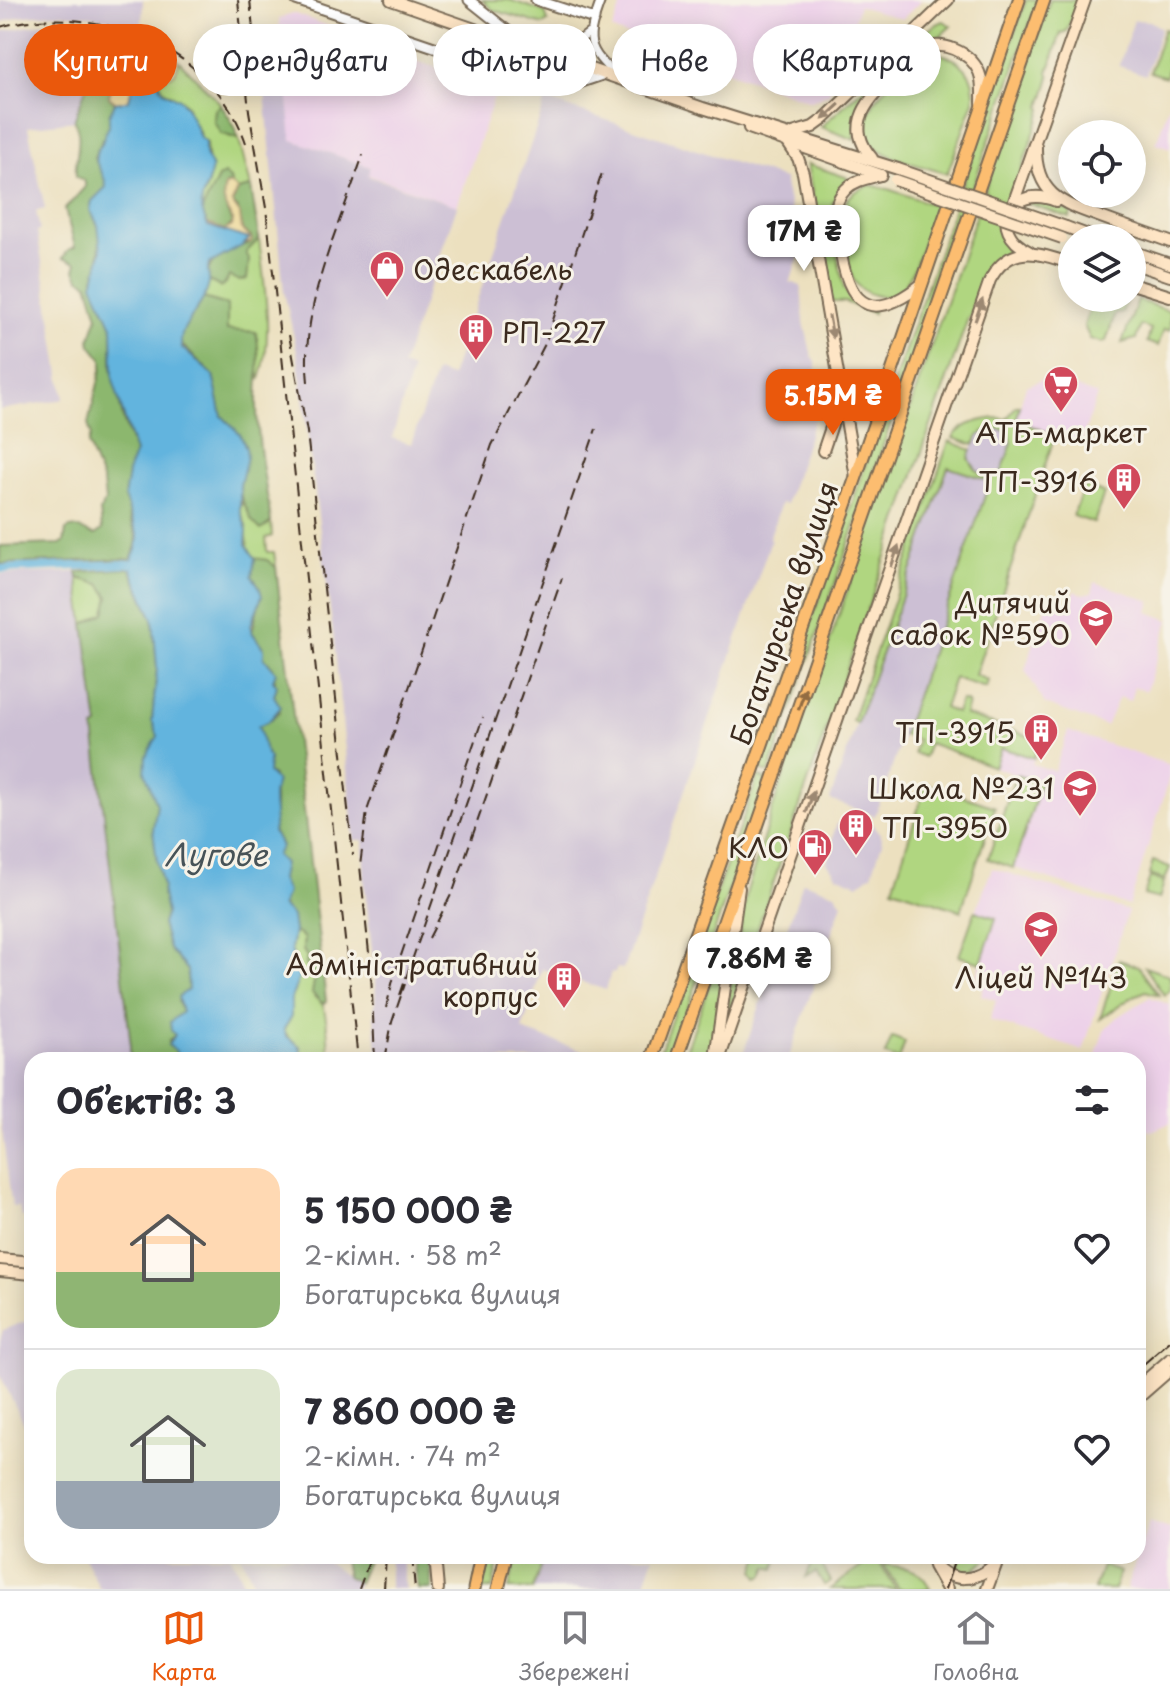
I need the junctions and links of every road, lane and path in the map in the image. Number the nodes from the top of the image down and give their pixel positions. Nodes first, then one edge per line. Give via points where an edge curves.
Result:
1 (296, 0) edge
2 (391, 0) edge
3 (469, 0) edge
4 (536, 0) edge
5 (601, 0) edge
6 (948, 0) edge
7 (1019, 0) edge
8 (1044, 0) edge
9 (1085, 0) edge
10 (594, 19) junction
11 (460, 24) edge
12 (499, 24) edge
13 (592, 24) edge
14 (596, 54) edge
15 (596, 71) edge
16 (612, 71) edge
17 (605, 74) junction
18 (612, 77) edge
19 (668, 96) edge
20 (982, 108) junction
21 (790, 138) junction
22 (1036, 140) junction
23 (873, 160) junction
24 (896, 174) junction
25 (880, 175) junction
26 (1058, 198) edge
27 (1058, 202) edge
28 (1012, 207) junction
29 (1075, 208) edge
30 (1058, 233) edge
31 (1170, 242) edge
32 (1030, 252) junction
33 (1146, 256) edge
34 (1058, 260) edge
35 (1170, 264) edge
36 (1146, 268) edge
37 (1170, 276) edge
38 (922, 284) junction
39 (1146, 288) edge
40 (1170, 296) edge
41 (842, 393) junction
42 (823, 451) dead end
43 (856, 477) junction
44 (741, 876) junction
45 (654, 1052) edge
46 (679, 1052) edge
47 (718, 1052) edge
48 (720, 1052) edge
49 (0, 1259) edge
50 (24, 1261) edge
51 (0, 1271) edge
52 (24, 1273) edge
53 (1170, 1359) edge
54 (1170, 1370) edge
55 (1146, 1380) edge
56 (1146, 1391) edge
57 (436, 1564) edge
58 (479, 1564) edge
59 (504, 1564) edge
60 (933, 1564) edge
61 (937, 1564) edge
62 (993, 1564) edge
63 (997, 1564) edge
64 (438, 1589) edge
65 (474, 1589) edge
66 (498, 1589) edge
67 (947, 1589) edge
68 (987, 1589) edge

1 - 17 street via 484,64 532,87 567,87
2 - 11 main road
3 - 12 street
4 - 10 street
5 - 10 street
6 -> 21 main road via 824,119
7 - 20 main road, Богатирська вулиця
44 -> 8 main road, Богатирська вулиця
9 - 22 main road
10 - 13 street
14 - 16 street
15 - 17 main road
17 - 18 main road
19 - 21 main road
20 - 23 main road via 980,74 966,55 943,47 924,48 865,105 860,136
20 - 38 main road, Богатирська вулиця
21 - 23 main road
21 - 25 main road
21 -> 41 main road via 803,173
22 - 26 main road via 1040,174
22 - 28 main road
23 - 24 main road
24 - 25 main road
24 - 30 main road, bridge
25 - 38 main road via 856,182 838,200 834,220 845,279 856,296 875,305 897,302
27 - 28 main road via 1038,195
28 - 32 main road via 1006,222 1009,237
29 - 31 main road
32 - 34 main road
48 -> 32 main road via 986,290 1000,265
33 - 35 main road
36 - 37 main road
38 - 43 main road, Богатирська вулиця
39 - 40 main road
41 - 42 main road
41 - 43 main road
43 - 45 main road, Богатирська вулиця
44 - 46 main road, Богатирська вулиця
44 - 47 main road
49 - 50 main road
51 - 52 main road
53 - 55 main road
54 - 56 main road
57 - 64 main road
58 - 65 main road
59 - 66 main road
60 - 67 main road
61 - 62 main road via 963,1579 985,1573
63 - 68 main road

